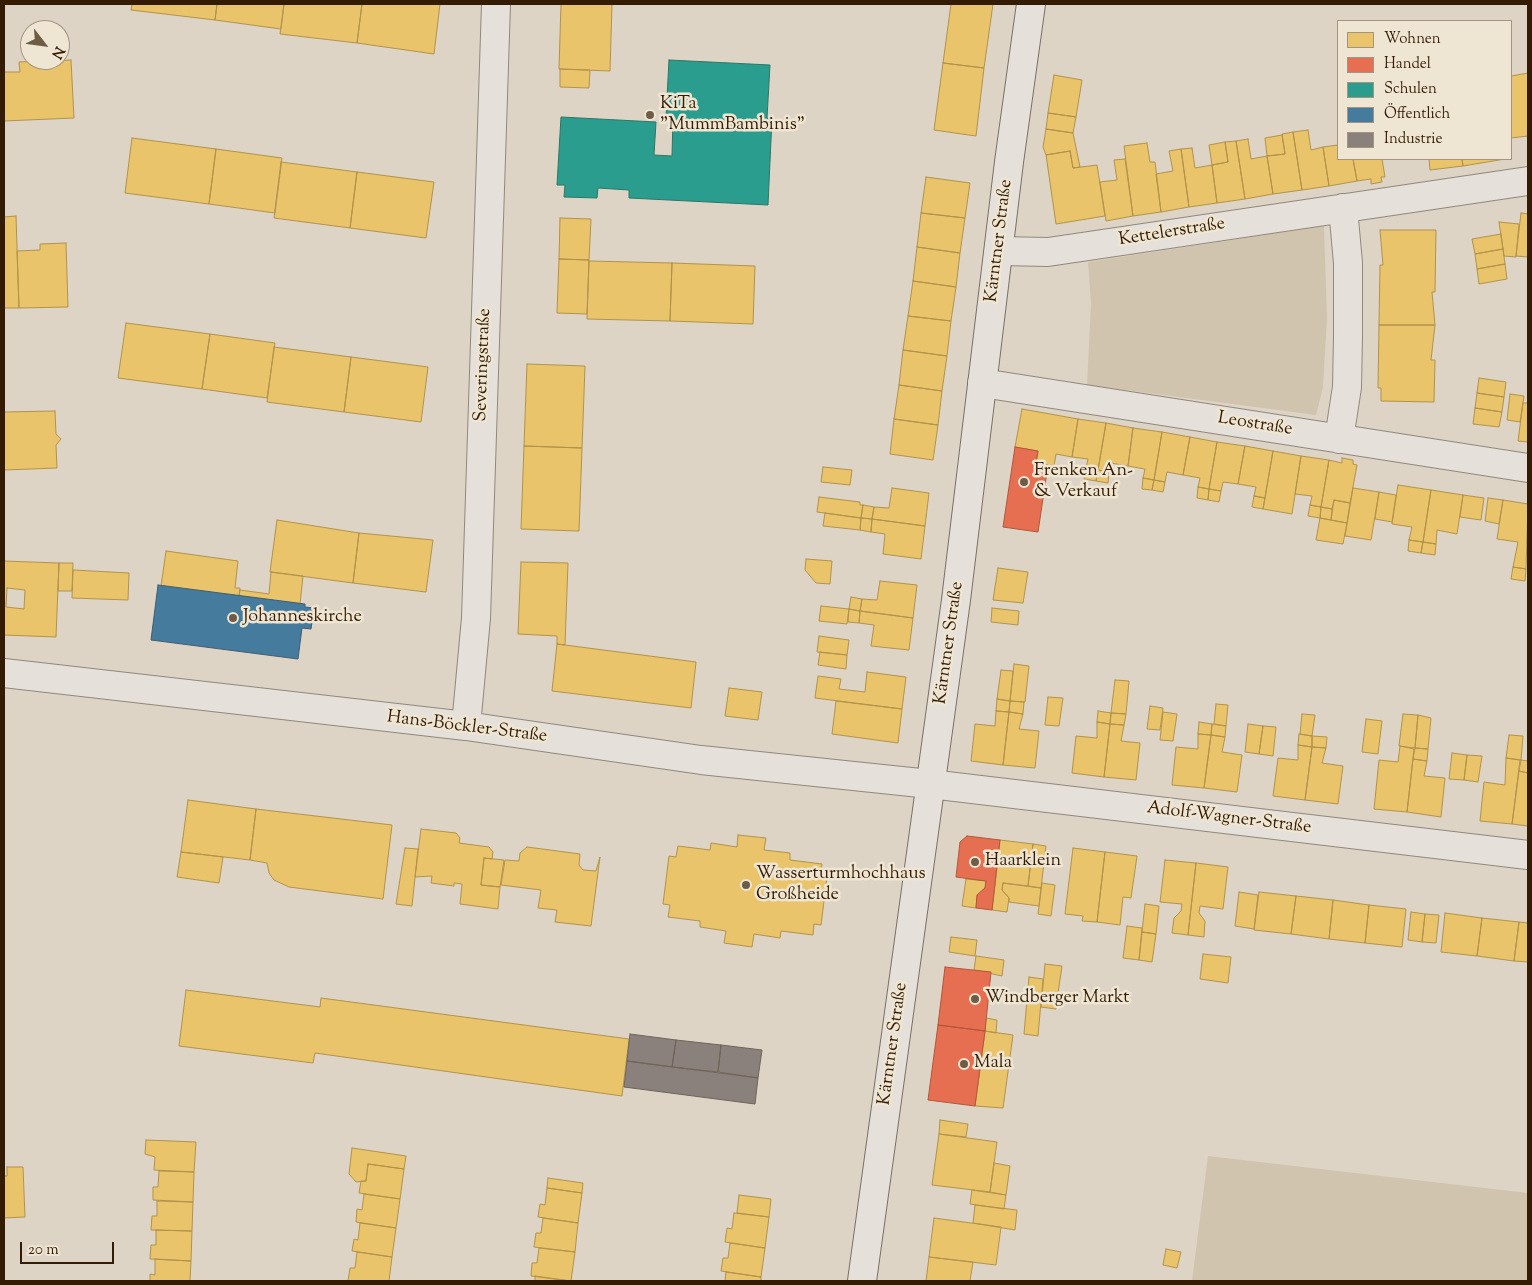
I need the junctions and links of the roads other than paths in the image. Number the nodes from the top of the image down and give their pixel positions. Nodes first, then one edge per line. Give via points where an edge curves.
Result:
1 (496, 4) edge
2 (1031, 4) edge
3 (1528, 181) edge
4 (1343, 208) junction
5 (1000, 251) junction
6 (982, 383) junction
7 (1339, 439) junction
8 (1528, 468) edge
9 (4, 673) edge
10 (466, 726) junction
11 (930, 784) junction
12 (1528, 855) edge
13 (862, 1281) edge

1 - 10 street, Severingstraße via 476,618
2 - 5 street, Kärntner Straße
3 - 4 street, Kettelerstraße
4 - 5 street, Kettelerstraße via 1048,252
4 - 7 street via 1348,263 1348,336 1347,387
5 - 6 street, Kärntner Straße
6 - 7 street, Leostraße
6 - 11 street, Kärntner Straße
7 - 8 street, Leostraße
9 - 10 street, Hans-Böckler-Straße
10 - 11 street, Hans-Böckler-Straße via 701,760
11 - 12 street, Adolf-Wagner-Straße
11 - 13 street, Kärntner Straße

